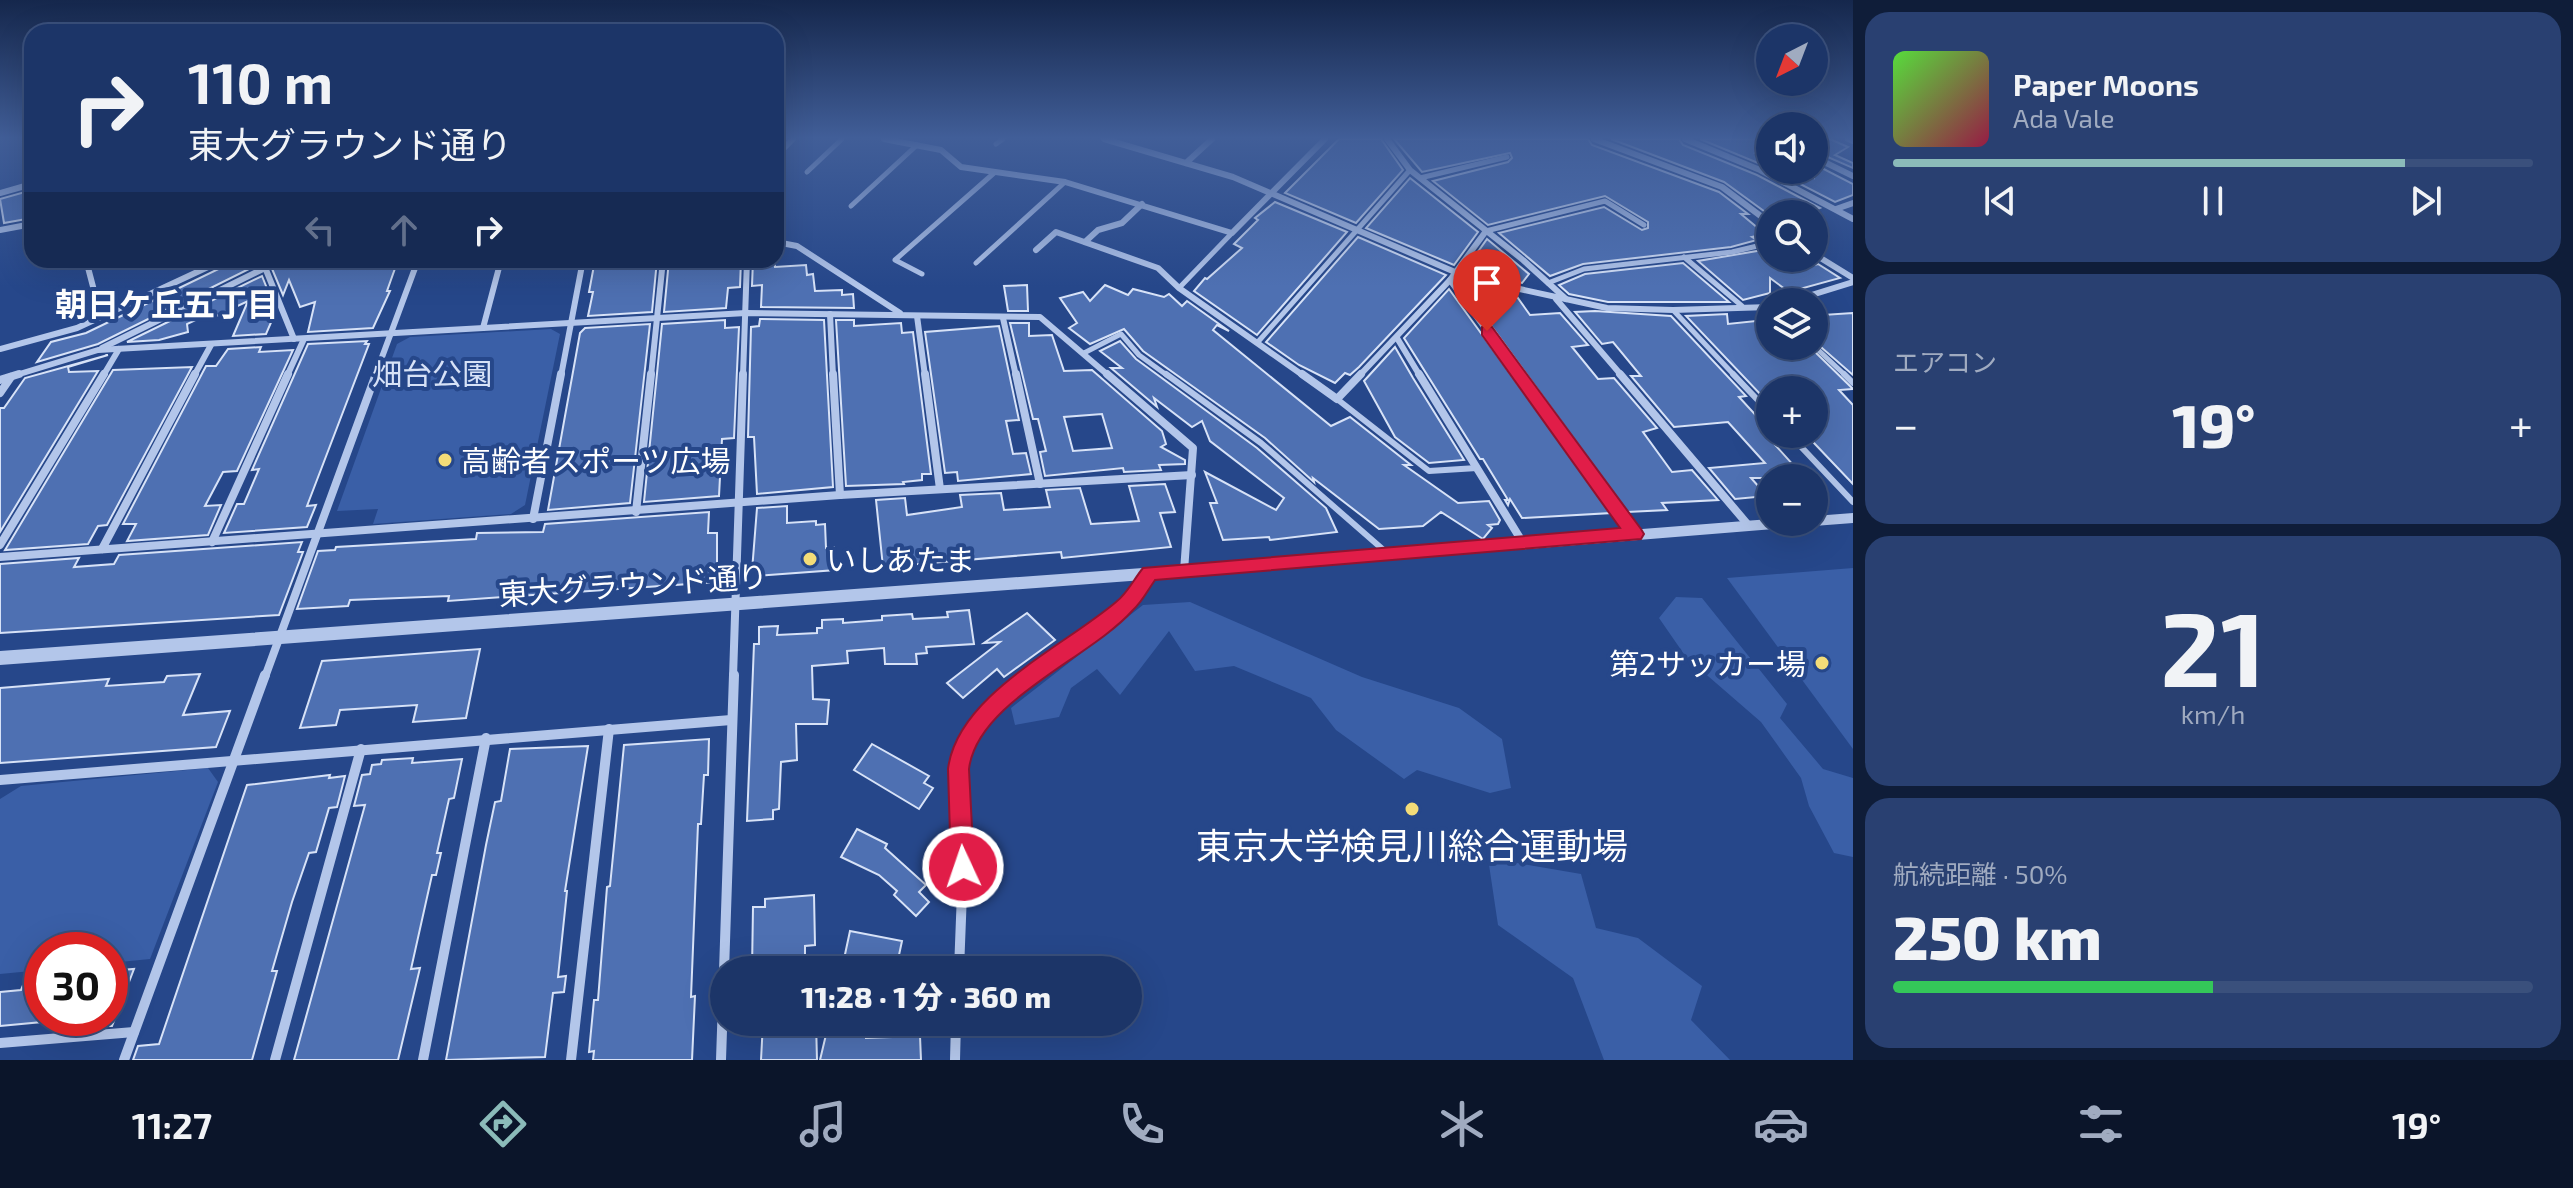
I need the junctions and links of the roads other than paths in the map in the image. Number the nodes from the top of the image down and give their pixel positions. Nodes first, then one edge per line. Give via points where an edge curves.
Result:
1 (870, 188) edge
2 (976, 188) edge
3 (1058, 188) edge
4 (1088, 188) edge
5 (1257, 188) edge
6 (1275, 188) edge
7 (1394, 188) edge
8 (1433, 188) edge
9 (1720, 188) edge
10 (1796, 188) edge
11 (1270, 193) junction
12 (1853, 203) edge
13 (1142, 204) junction
14 (851, 206) dead end
15 (1836, 209) junction
16 (1756, 213) edge
17 (1853, 219) edge
18 (1644, 225) dead end
19 (24, 226) edge
20 (0, 230) edge
21 (1358, 231) junction
22 (1486, 231) junction
23 (1232, 233) junction
24 (1085, 242) junction
25 (784, 244) edge
26 (1756, 245) edge
27 (1036, 250) dead end
28 (1684, 257) junction
29 (976, 263) dead end
30 (1828, 265) edge
31 (88, 268) edge
32 (206, 268) edge
33 (256, 268) edge
34 (266, 268) edge
35 (415, 268) edge
36 (499, 268) edge
37 (581, 268) edge
38 (662, 268) edge
39 (747, 268) edge
40 (922, 274) dead end
41 (1452, 276) junction
42 (1548, 283) junction
43 (1852, 284) edge
44 (1179, 288) junction
45 (1828, 291) edge
46 (1555, 298) junction
47 (1567, 300) junction
48 (1742, 306) junction
49 (1756, 306) edge
50 (1673, 310) junction
51 (746, 313) junction
52 (900, 313) junction
53 (830, 314) junction
54 (917, 316) junction
55 (101, 317) junction
56 (658, 317) junction
57 (1003, 318) junction
58 (569, 323) junction
59 (483, 328) junction
60 (391, 333) junction
61 (1397, 338) junction
62 (299, 339) junction
63 (1257, 343) junction
64 (211, 345) junction
65 (0, 349) edge
66 (119, 349) junction
67 (98, 350) junction
68 (1084, 353) junction
69 (1828, 359) edge
70 (11, 376) junction
71 (0, 380) edge
72 (1853, 383) edge
73 (0, 393) edge
74 (1756, 398) edge
75 (1337, 399) junction
76 (1802, 448) edge
77 (1477, 468) junction
78 (1192, 475) junction
79 (1040, 484) junction
80 (940, 489) junction
81 (840, 495) junction
82 (1853, 502) edge
83 (739, 504) junction
84 (636, 512) junction
85 (1853, 518) edge
86 (533, 519) junction
87 (1828, 520) edge
88 (1756, 525) edge
89 (1749, 526) junction
90 (1635, 534) junction
91 (319, 535) junction
92 (212, 542) junction
93 (1523, 543) junction
94 (0, 545) edge
95 (102, 549) junction
96 (1387, 553) junction
97 (0, 557) edge
98 (1184, 571) junction
99 (1149, 573) junction
100 (736, 602) junction
101 (282, 636) junction
102 (0, 658) edge
103 (731, 720) junction
104 (609, 729) junction
105 (486, 738) junction
106 (361, 749) junction
107 (236, 759) junction
108 (0, 780) edge
109 (960, 956) edge
110 (134, 1032) junction
111 (956, 1036) edge
112 (0, 1043) edge
113 (124, 1060) edge
114 (275, 1060) edge
115 (423, 1060) edge
116 (571, 1060) edge
117 (721, 1060) edge
118 (955, 1060) edge

1 - 14 lane
2 - 40 lane via 895,260
3 - 29 lane
4 - 13 street
5 - 11 street
6 - 11 street
7 - 21 lane
8 - 22 street
9 - 16 street
10 - 15 street
11 - 21 street
11 - 23 street
12 - 15 street
13 - 23 street
13 - 24 street via 1122,223 1098,230
15 - 17 street
18 - 22 lane via 1605,201
19 - 20 street
21 - 41 street
21 - 63 lane
22 - 41 street
22 - 42 street
23 - 44 lane
24 - 27 street via 1056,232
24 - 44 street via 1158,268
25 - 52 street via 797,246
26 - 28 lane
28 - 42 lane via 1584,269
28 - 48 lane
30 - 43 street
31 - 55 street
32 - 55 street
33 - 67 street
34 - 62 street
35 - 60 street
36 - 59 street
37 - 58 street
38 - 56 street
39 - 51 street
41 - 46 street
41 - 61 street
41 - 90 street
42 - 47 street
43 - 45 street
44 - 63 street
46 - 47 street
46 - 89 street
47 - 50 street via 1607,308
48 - 49 street
48 - 50 street
50 - 74 lane
51 - 53 street
51 - 56 street
51 - 83 street
52 - 53 street
52 - 54 street
53 - 81 street
54 - 57 street
54 - 80 street
55 - 65 street
56 - 58 street
56 - 84 street
57 - 68 street via 1040,317
57 - 79 street
58 - 59 street
58 - 86 street
59 - 60 street
60 - 62 street
60 - 91 street
61 - 75 street
61 - 77 street
62 - 64 street
62 - 92 street
63 - 75 street
64 - 66 street
64 - 95 street
66 - 67 street
66 - 94 street
67 - 70 street
68 - 78 street via 1193,448
68 - 96 lane via 1121,334 1139,355 1261,443
69 - 72 lane
70 - 71 street
70 - 73 street
75 - 77 lane via 1429,471
76 - 82 lane
77 - 93 street
78 - 79 street
78 - 98 street
79 - 80 street
80 - 81 street
81 - 83 street
83 - 84 street
83 - 100 street
84 - 86 street
85 - 87 street
86 - 91 street
88 - 89 street, 東大グラウンド通り
89 - 90 street, 東大グラウンド通り
90 - 93 street, 東大グラウンド通り
91 - 92 street
91 - 101 street
92 - 95 street
93 - 96 street, 東大グラウンド通り
95 - 97 street
96 - 98 street, 東大グラウンド通り
98 - 99 street, 東大グラウンド通り
99 - 100 street, 東大グラウンド通り
99 - 109 street via 1126,606 997,703 965,742 958,769 963,867
100 - 101 street, 東大グラウンド通り
100 - 103 street
101 - 102 street, 東大グラウンド通り
101 - 107 street
103 - 104 street
103 - 117 street
104 - 105 street
104 - 116 street
105 - 106 street
105 - 115 street
106 - 107 street
106 - 114 street
107 - 108 street
107 - 110 street
110 - 112 street
110 - 113 street
111 - 118 street

